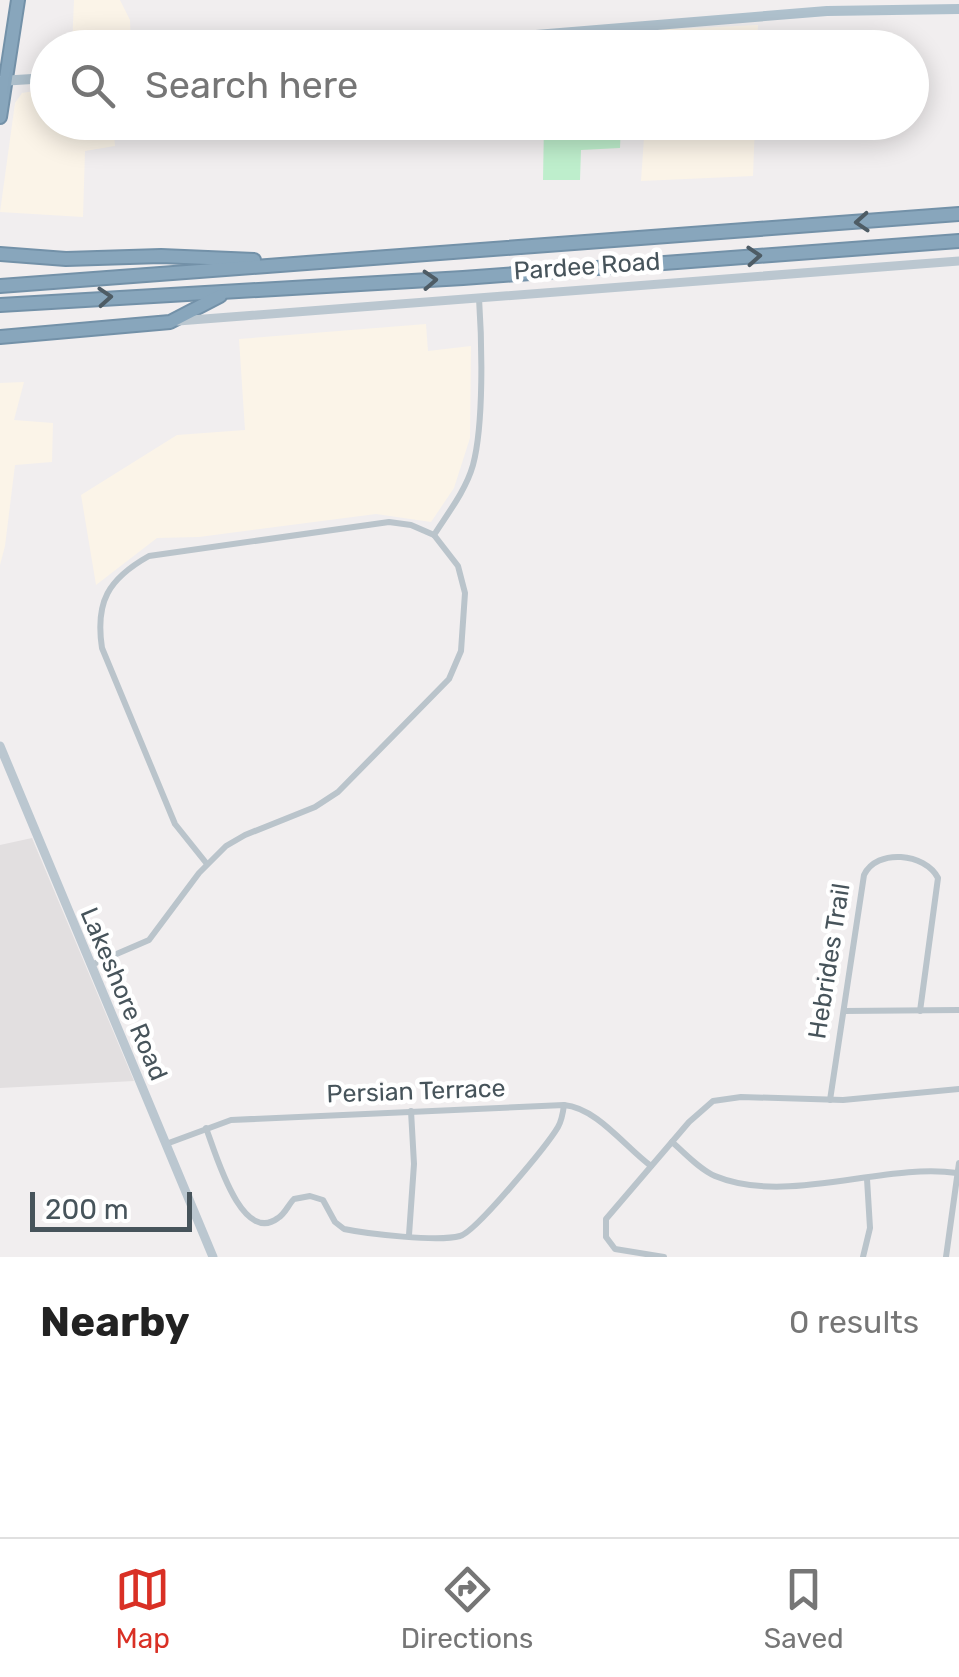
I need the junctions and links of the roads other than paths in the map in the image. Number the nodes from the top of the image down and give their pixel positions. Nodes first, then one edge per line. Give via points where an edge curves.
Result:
1 (18, 0) edge
2 (959, 10) edge
3 (596, 30) edge
4 (30, 79) edge
5 (3, 81) edge
6 (0, 117) edge
7 (959, 214) edge
8 (959, 241) edge
9 (0, 254) edge
10 (959, 261) edge
11 (302, 262) junction
12 (4, 286) edge
13 (256, 289) junction
14 (478, 297) junction
15 (4, 304) edge
16 (210, 311) junction
17 (175, 320) junction
18 (0, 334) edge
19 (434, 535) junction
20 (0, 746) edge
21 (207, 864) junction
22 (91, 966) junction
23 (959, 1010) edge
24 (844, 1011) junction
25 (920, 1011) junction
26 (959, 1089) edge
27 (830, 1100) junction
28 (564, 1105) junction
29 (411, 1112) junction
30 (206, 1128) junction
31 (672, 1142) junction
32 (165, 1144) junction
33 (959, 1162) edge
34 (651, 1166) junction
35 (957, 1173) edge
36 (868, 1179) junction
37 (409, 1235) junction
38 (213, 1257) edge
39 (664, 1257) edge
40 (862, 1257) edge
41 (946, 1257) edge

1 - 5 highway
2 - 3 main road via 827,11
4 - 5 main road
5 - 6 highway
7 -> 11 highway
13 -> 8 highway
9 - 11 highway
10 - 14 street, Pardee Road
11 - 12 highway
15 -> 13 highway
13 - 16 highway
14 - 16 street, Pardee Road
14 - 19 street via 476,446 466,481
16 - 17 highway
16 - 17 street, Pardee Road
17 - 18 highway, Pardee Road
19 - 21 street via 458,566 464,593 462,651 449,679 327,801 236,839
19 - 21 street via 390,522 149,556 118,578 102,605 102,648 175,824
20 - 22 street, Lakeshore Road
21 - 22 street via 149,940
22 - 32 street, Lakeshore Road
23 - 25 street
24 - 25 street
24 - 25 street, Hebrides Trail via 864,875 870,864 888,857 927,864 938,878
24 - 27 street, Hebrides Trail
26 - 27 street
27 - 31 street via 723,1098
28 - 29 street, Persian Terrace
28 - 34 street via 589,1114
28 - 37 street via 544,1147 468,1232
29 - 30 street, Persian Terrace via 231,1120
29 - 37 street
30 - 32 street, Persian Terrace
30 - 37 street via 248,1218 271,1222 294,1199 310,1196 323,1200 344,1229
31 - 34 street
31 - 36 street via 709,1173 734,1182
32 - 38 street, Lakeshore Road
33 - 35 street
34 - 39 street via 608,1216 604,1232 615,1249
35 - 36 street
35 - 41 street
36 - 40 street

